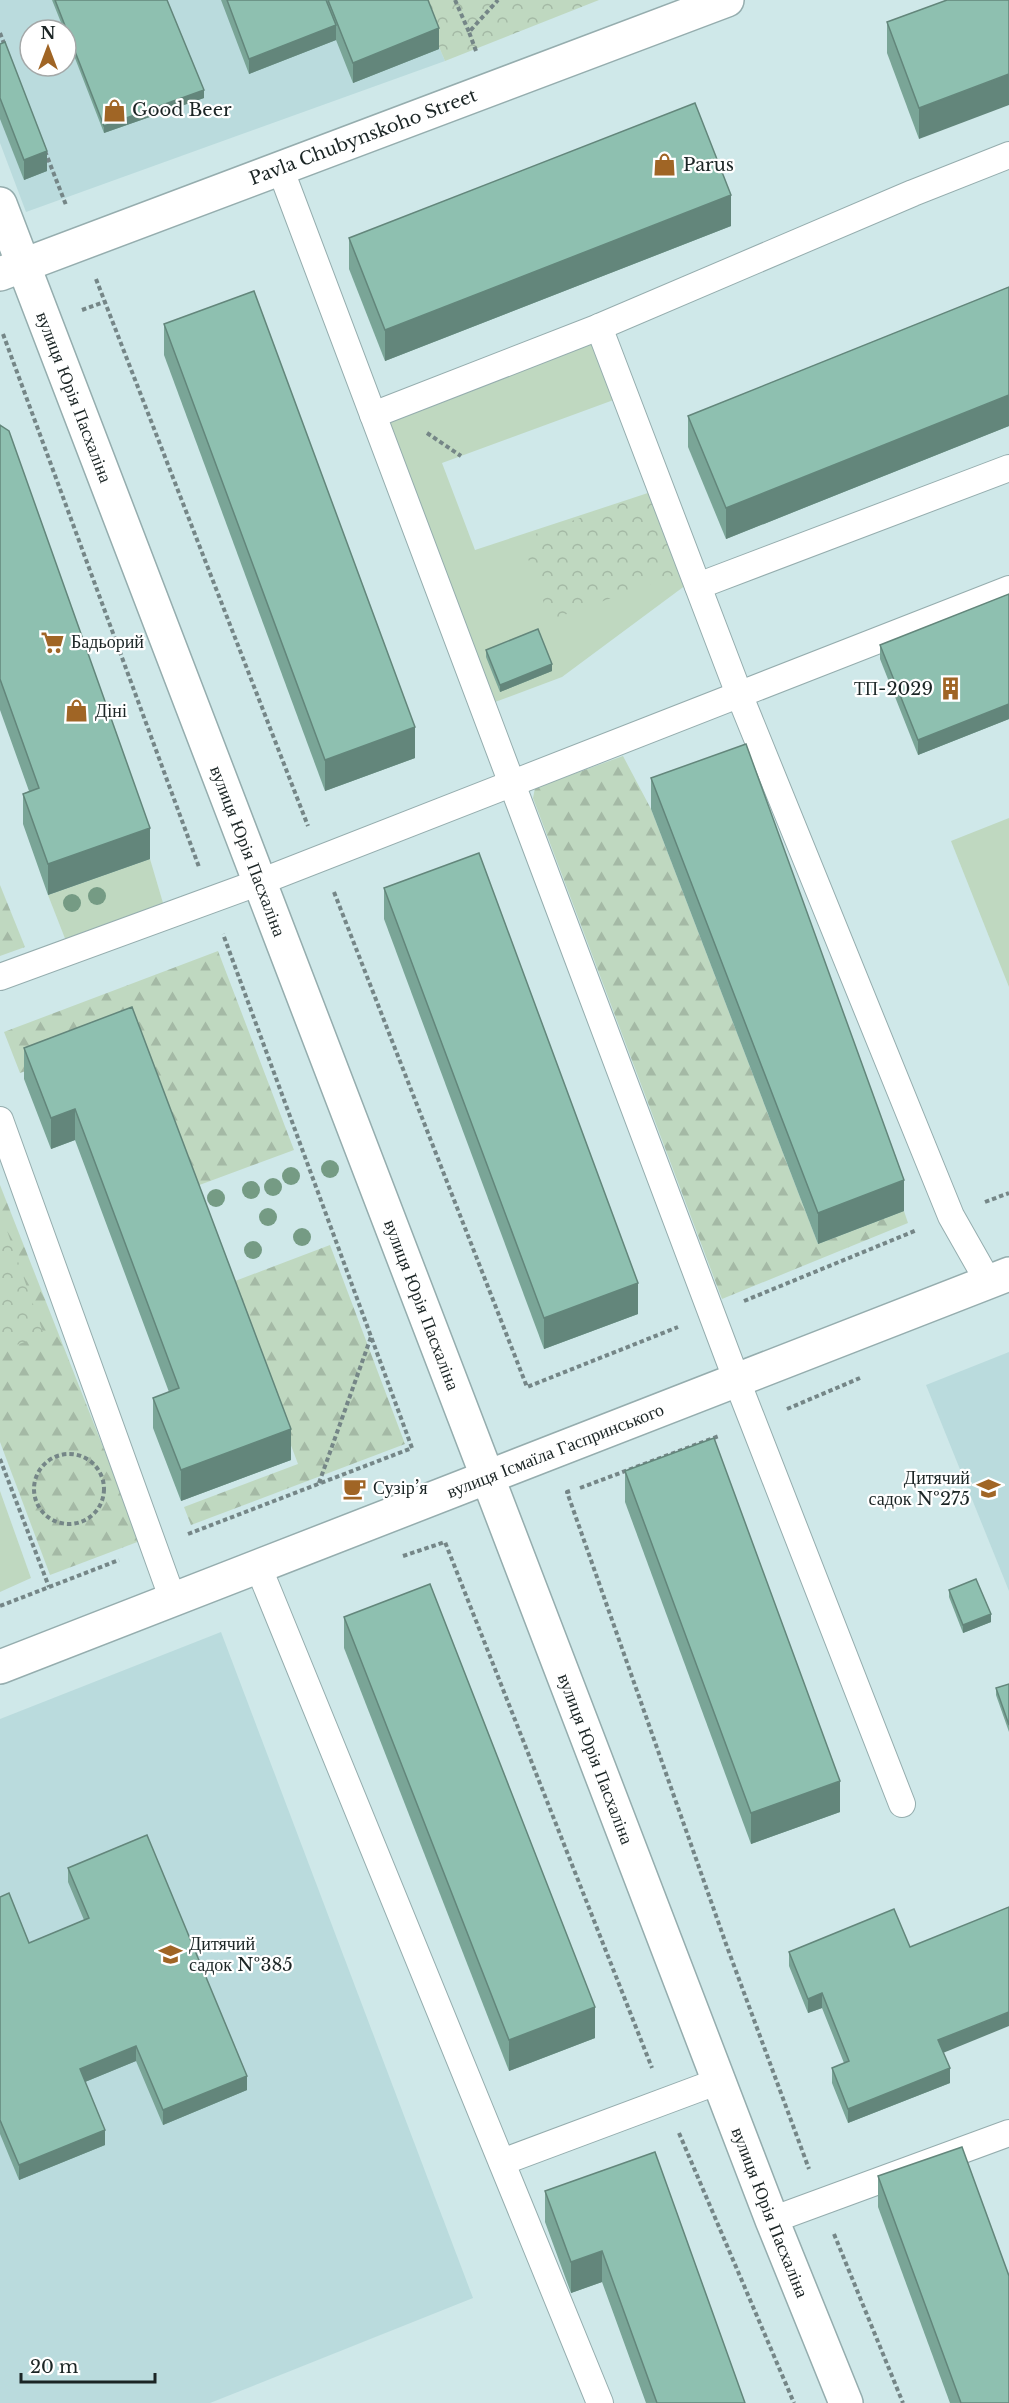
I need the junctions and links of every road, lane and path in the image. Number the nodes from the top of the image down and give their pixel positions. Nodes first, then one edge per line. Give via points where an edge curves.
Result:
1 (455, 0) edge
2 (498, 0) edge
3 (727, 0) edge
4 (469, 32) junction
5 (0, 33) edge
6 (8, 54) edge
7 (480, 60) dead end
8 (42, 141) edge
9 (1009, 155) edge
10 (280, 168) junction
11 (0, 204) edge
12 (67, 206) dead end
13 (12, 270) edge
14 (599, 327) junction
15 (373, 415) junction
16 (1009, 468) edge
17 (698, 586) junction
18 (1009, 589) edge
19 (739, 694) junction
20 (512, 784) junction
21 (260, 882) junction
22 (0, 977) edge
23 (0, 1120) edge
24 (1009, 1193) edge
25 (951, 1216) junction
26 (999, 1278) edge
27 (712, 1314) junction
28 (371, 1336) dead end
29 (737, 1381) junction
30 (527, 1387) dead end
31 (412, 1448) dead end
32 (0, 1460) edge
33 (48, 1461) joint
34 (488, 1478) junction
35 (319, 1484) junction
36 (567, 1492) dead end
37 (446, 1542) dead end
38 (154, 1547) junction
39 (258, 1566) junction
40 (49, 1587) junction
41 (173, 1600) junction
42 (0, 1606) edge
43 (0, 1667) edge
44 (902, 1804) dead end
45 (719, 2081) junction
46 (665, 2101) junction
47 (1009, 2133) edge
48 (502, 2162) junction
49 (821, 2202) junction
50 (772, 2220) junction
51 (600, 2403) edge
52 (794, 2403) edge
53 (846, 2403) edge
54 (903, 2403) edge

1 - 4 path
2 - 4 path
3 - 10 street, Pavla Chubynskoho Street
4 - 7 path
5 - 6 path
8 - 12 path
9 - 14 lane
10 - 13 street, Pavla Chubynskoho Street
10 - 15 lane
11 - 13 street, вулиця Юрія Пасхаліна
13 - 21 street, вулиця Юрія Пасхаліна
14 - 15 lane
14 - 17 lane
15 - 20 lane
16 - 17 lane
17 - 19 lane
18 - 19 lane
19 - 20 lane
19 - 25 lane
20 - 21 lane
20 - 27 lane
21 - 22 lane
21 - 34 street, вулиця Юрія Пасхаліна
23 - 38 lane
24 - 25 path
25 - 26 lane
25 - 27 path
26 - 29 street, вулиця Ісмаїла Гаспринського
27 - 29 lane
27 - 30 path
28 - 35 path
29 - 34 street, вулиця Ісмаїла Гаспринського
29 - 44 lane
31 - 35 path
32 - 40 path
33 - 33 path via 35,1480 34,1492 44,1513 63,1524 75,1524 94,1513 104,1493 100,1472 92,1463 71,1454
34 - 39 street, вулиця Ісмаїла Гаспринського
34 - 45 street, вулиця Юрія Пасхаліна
35 - 38 path
36 - 49 path
37 - 46 path
38 - 40 path
38 - 41 lane
39 - 41 street, вулиця Ісмаїла Гаспринського
39 - 48 lane
40 - 42 path
41 - 43 street, вулиця Ісмаїла Гаспринського
45 - 46 lane
45 - 50 street, вулиця Юрія Пасхаліна
46 - 48 lane
46 - 52 path
47 - 49 lane
48 - 51 lane
49 - 50 lane
49 - 54 path
50 - 53 street, вулиця Юрія Пасхаліна

